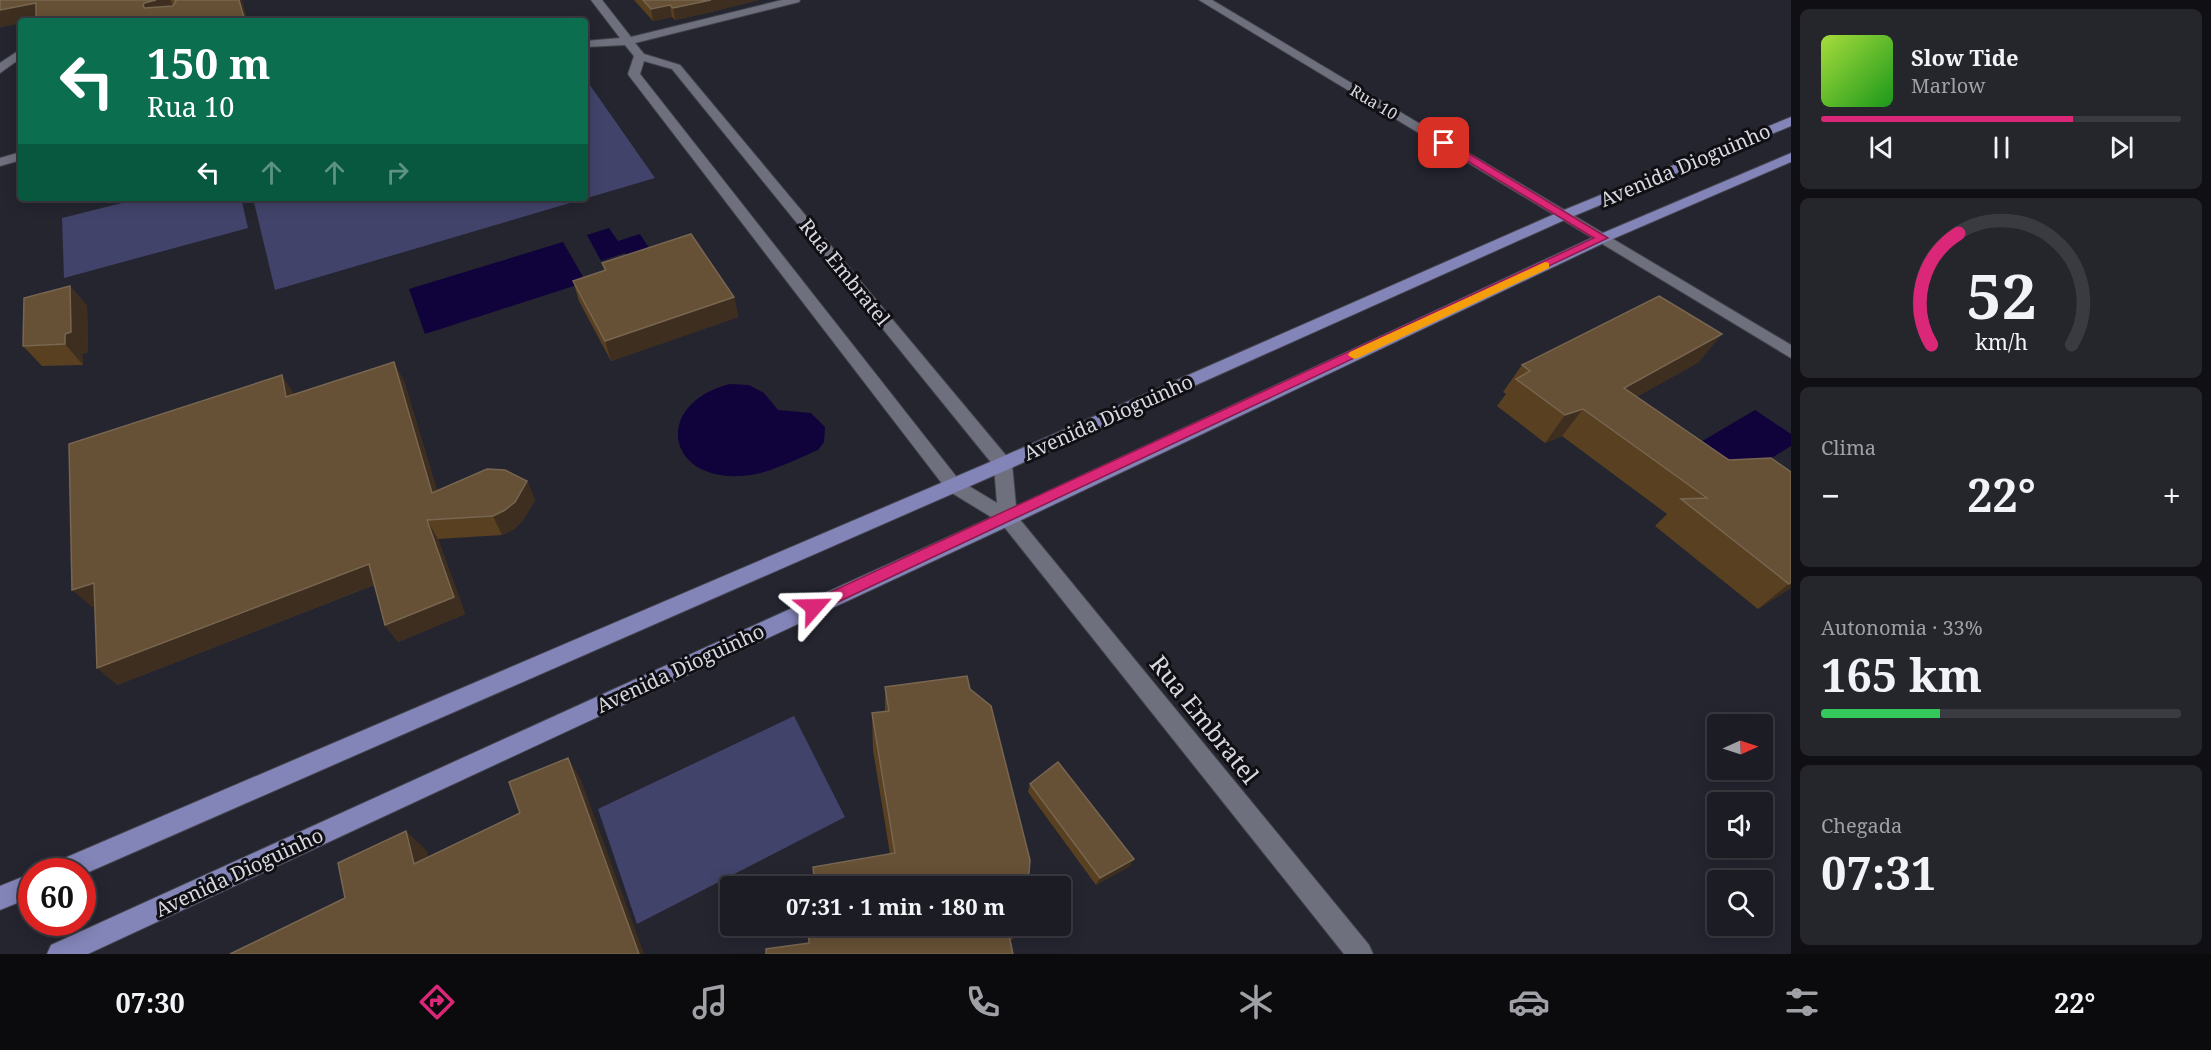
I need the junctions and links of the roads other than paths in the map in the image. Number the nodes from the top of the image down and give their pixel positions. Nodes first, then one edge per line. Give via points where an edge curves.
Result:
1 (596, 0) edge
2 (795, 0) edge
3 (1204, 0) edge
4 (628, 40) junction
5 (588, 44) edge
6 (18, 54) edge
7 (640, 56) junction
8 (0, 69) edge
9 (1791, 121) edge
10 (18, 157) edge
11 (1791, 157) edge
12 (0, 162) edge
13 (1564, 215) junction
14 (1603, 238) junction
15 (1791, 352) edge
16 (1003, 464) junction
17 (953, 485) junction
18 (1008, 518) junction
19 (94, 858) edge
20 (18, 891) edge
21 (0, 898) edge
22 (60, 954) edge
23 (1360, 954) edge

1 - 4 street
2 - 4 street
3 - 13 street, Rua 10
4 - 5 street
4 - 7 street
6 - 8 street
7 - 16 street, Rua Embratel via 676,67
7 - 17 street, Rua Embratel via 634,74
9 - 13 main road, Avenida Dioguinho
10 - 12 street
11 - 14 main road, Avenida Dioguinho
13 - 14 street, Rua 10
13 - 16 main road, Avenida Dioguinho
14 - 15 street, Rua 10
14 - 18 main road, Avenida Dioguinho
16 - 17 main road, Avenida Dioguinho
16 - 18 street
17 - 18 street, Rua Embratel
17 - 19 main road, Avenida Dioguinho
18 - 22 main road, Avenida Dioguinho
18 - 23 street, Rua Embratel
20 - 21 main road

